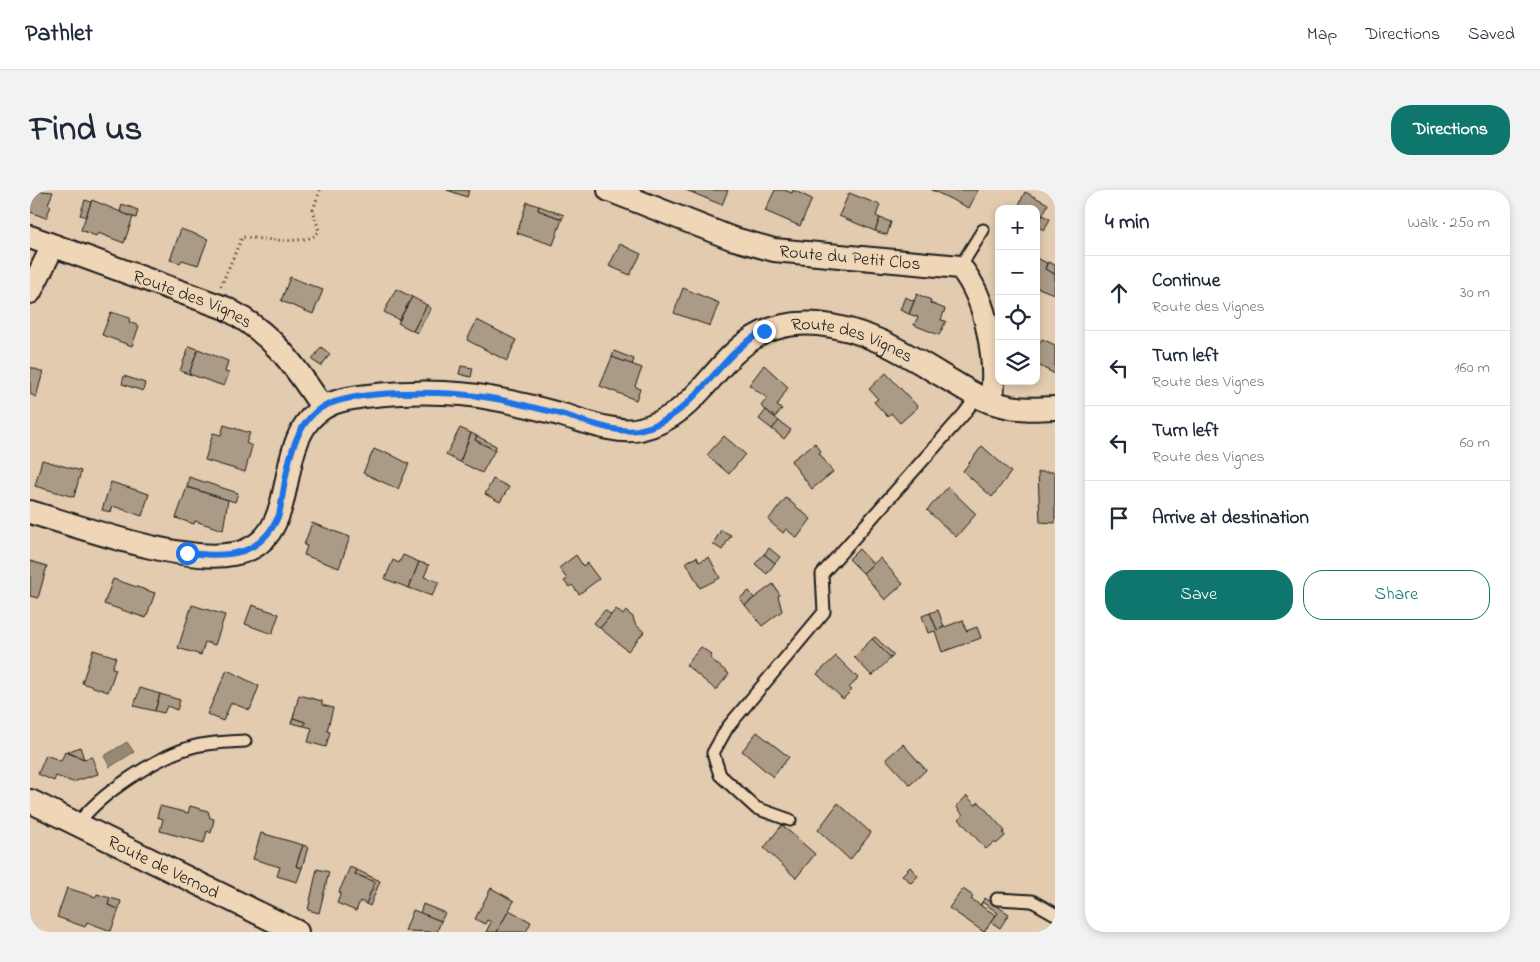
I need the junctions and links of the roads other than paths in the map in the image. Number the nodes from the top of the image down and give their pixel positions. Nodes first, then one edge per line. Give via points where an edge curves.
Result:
1 (609, 190) edge
2 (983, 230) dead end
3 (30, 237) edge
4 (54, 246) junction
5 (960, 267) junction
6 (30, 292) edge
7 (984, 399) junction
8 (322, 407) junction
9 (1055, 408) edge
10 (30, 512) edge
11 (246, 741) dead end
12 (30, 801) edge
13 (790, 820) dead end
14 (78, 824) junction
15 (996, 899) dead end
16 (1055, 914) edge
17 (298, 932) edge

1 - 5 street, Route du Petit Clos via 731,238 774,250
2 - 5 lane
3 - 4 street, Route des Vignes
4 - 6 street
4 - 8 street, Route des Vignes via 213,304 252,323 274,342
5 - 7 street via 973,285 984,315 994,375
7 - 8 street, Route des Vignes via 887,342 818,324 799,324 764,331 747,341 673,415 638,430 598,426 560,414 469,395 360,397
7 - 9 street, Route des Vignes via 1017,408
7 - 13 lane via 964,414 822,574 824,612 727,728 713,753 720,774 756,808
8 - 10 street, Route des Vignes via 298,436 274,525 262,541 243,552 220,556 187,553
11 - 14 lane via 194,746 163,758 109,794
12 - 14 street, Route de Vernod
14 - 17 street, Route de Vernod
15 - 16 lane via 1032,901

